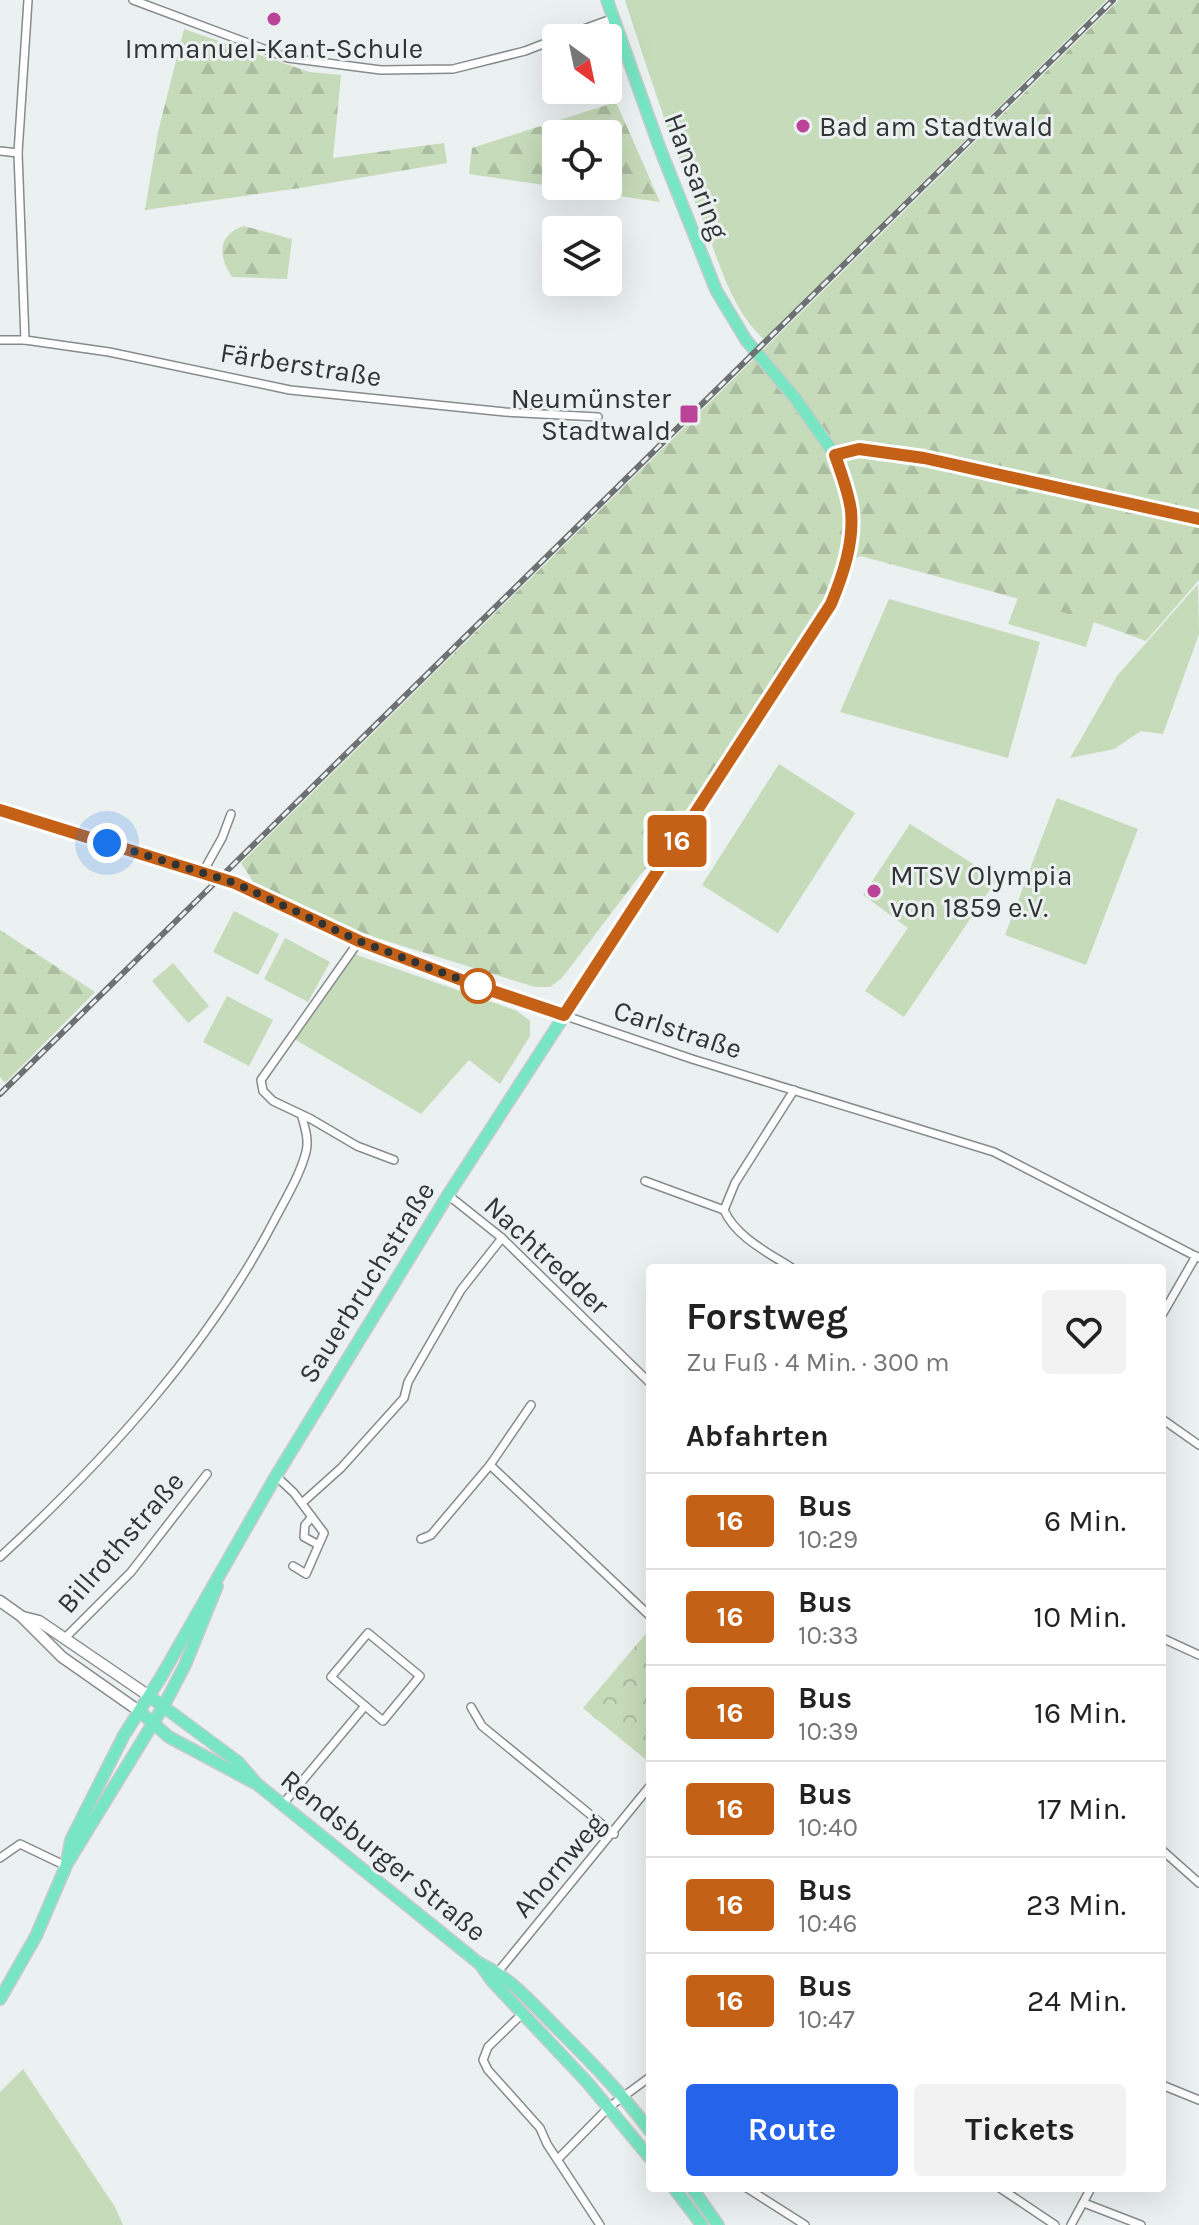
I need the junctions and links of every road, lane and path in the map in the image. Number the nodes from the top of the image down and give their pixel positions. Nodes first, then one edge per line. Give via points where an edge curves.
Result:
1 (28, 0) edge
2 (133, 0) edge
3 (607, 0) edge
4 (614, 18) junction
5 (598, 24) edge
6 (542, 45) edge
7 (0, 151) edge
8 (18, 153) junction
9 (0, 340) edge
10 (25, 340) junction
11 (598, 417) dead end
12 (835, 455) junction
13 (1199, 519) edge
14 (0, 810) edge
15 (231, 814) dead end
16 (203, 872) junction
17 (359, 941) junction
18 (564, 1015) junction
19 (794, 1090) junction
20 (302, 1117) junction
21 (394, 1160) dead end
22 (645, 1181) dead end
23 (448, 1195) junction
24 (724, 1210) junction
25 (502, 1238) junction
26 (1198, 1257) edge
27 (786, 1264) edge
28 (1166, 1309) edge
29 (646, 1379) edge
30 (531, 1405) dead end
31 (1166, 1422) edge
32 (1199, 1445) edge
33 (490, 1465) junction
34 (207, 1474) dead end
35 (276, 1476) junction
36 (302, 1503) junction
37 (312, 1517) junction
38 (421, 1539) dead end
39 (317, 1544) junction
40 (0, 1557) edge
41 (293, 1566) dead end
42 (219, 1579) junction
43 (0, 1601) edge
44 (646, 1612) edge
45 (21, 1616) junction
46 (65, 1638) junction
47 (1166, 1640) edge
48 (1199, 1655) edge
49 (149, 1696) junction
50 (365, 1706) junction
51 (163, 1707) junction
52 (471, 1707) dead end
53 (139, 1711) junction
54 (152, 1724) junction
55 (257, 1784) junction
56 (646, 1791) edge
57 (283, 1804) junction
58 (614, 1834) junction
59 (1166, 1854) edge
60 (0, 1858) edge
61 (66, 1866) junction
62 (1199, 1883) edge
63 (480, 1964) junction
64 (498, 1972) junction
65 (521, 1993) junction
66 (0, 1999) edge
67 (523, 2013) junction
68 (548, 2019) junction
69 (646, 2080) edge
70 (1166, 2087) edge
71 (622, 2096) junction
72 (1199, 2100) edge
73 (609, 2107) junction
74 (646, 2126) edge
75 (646, 2153) edge
76 (558, 2159) junction
77 (677, 2192) edge
78 (695, 2192) edge
79 (753, 2192) edge
80 (1006, 2192) edge
81 (1089, 2192) edge
82 (1084, 2203) junction
83 (600, 2225) edge
84 (702, 2225) edge
85 (718, 2225) edge
86 (805, 2225) edge
87 (1055, 2225) edge
88 (1071, 2225) edge
89 (1141, 2225) edge

1 - 8 street
2 - 6 street via 288,58 381,70 453,69
3 - 4 main road, Hansaring
4 - 5 street
4 - 12 main road, Hansaring via 716,290 746,340
7 - 8 street
8 - 10 street
9 - 10 street, Färberstraße
10 - 11 street, Färberstraße via 290,390
12 - 13 street via 859,449 924,458
12 - 18 main road, Sauerbruchstraße via 851,510 843,576 831,604
14 - 16 street, Carlstraße
15 - 16 street
16 - 17 street, Carlstraße
17 - 18 street, Carlstraße
17 - 20 street via 261,1080 273,1101
18 - 19 street, Carlstraße
18 - 23 main road, Sauerbruchstraße
19 - 24 street
19 - 26 street, Carlstraße via 994,1152
20 - 21 street
20 - 40 street via 306,1151 264,1241 236,1286 177,1368 97,1460
22 - 24 street
23 - 25 street, Nachtredder
23 - 35 main road, Sauerbruchstraße
24 - 27 street via 752,1242
25 - 29 street, Nachtredder
25 - 36 street via 461,1290 404,1398
26 - 28 street
30 - 33 street
31 - 32 street
33 - 38 street via 431,1535
33 - 44 street
34 - 46 street, Billrothstraße via 131,1572
35 - 36 street
35 - 42 main road, Sauerbruchstraße
36 - 37 street
37 - 39 street via 324,1533
37 - 39 street via 304,1537
39 - 41 street via 306,1574
42 - 49 main road, Sauerbruchstraße
42 - 51 main road, Sauerbruchstraße
43 - 45 street, Rendsburger Straße
45 - 46 street, Rendsburger Straße
45 - 53 street, Rendsburger Straße via 62,1657
46 - 49 street, Rendsburger Straße
47 - 48 street
49 - 51 main road, Rendsburger Straße
49 - 53 main road, Sauerbruchstraße
50 - 50 street via 331,1677 368,1633 420,1676 383,1721
50 - 57 street
51 - 54 main road, Sauerbruchstraße
51 - 55 main road, Rendsburger Straße via 238,1762
52 - 58 street via 482,1726
53 - 54 main road, Rendsburger Straße
53 - 61 main road, Sauerbruchstraße via 71,1840
54 - 55 main road, Rendsburger Straße
54 - 61 main road, Sauerbruchstraße
55 - 57 main road, Rendsburger Straße
56 - 58 street, Ahornweg
57 - 63 main road, Rendsburger Straße
58 - 64 street, Ahornweg
59 - 62 street
60 - 61 street via 20,1844
61 - 66 main road via 36,1936
63 - 64 main road, Rendsburger Straße
63 - 67 main road, Rendsburger Straße
64 - 65 main road, Rendsburger Straße
65 - 67 street
65 - 68 main road, Rendsburger Straße
67 - 68 street
67 - 73 main road, Rendsburger Straße
67 - 76 street via 488,2047 483,2060 540,2128
68 - 71 main road, Rendsburger Straße
69 - 71 street
70 - 72 street
71 - 73 street
71 - 74 main road, Rendsburger Straße
73 - 75 main road, Rendsburger Straße
73 - 76 street
76 - 83 street
77 - 84 main road
78 - 85 main road
79 - 86 street
80 - 87 street
81 - 82 street
82 - 88 street
82 - 89 street

